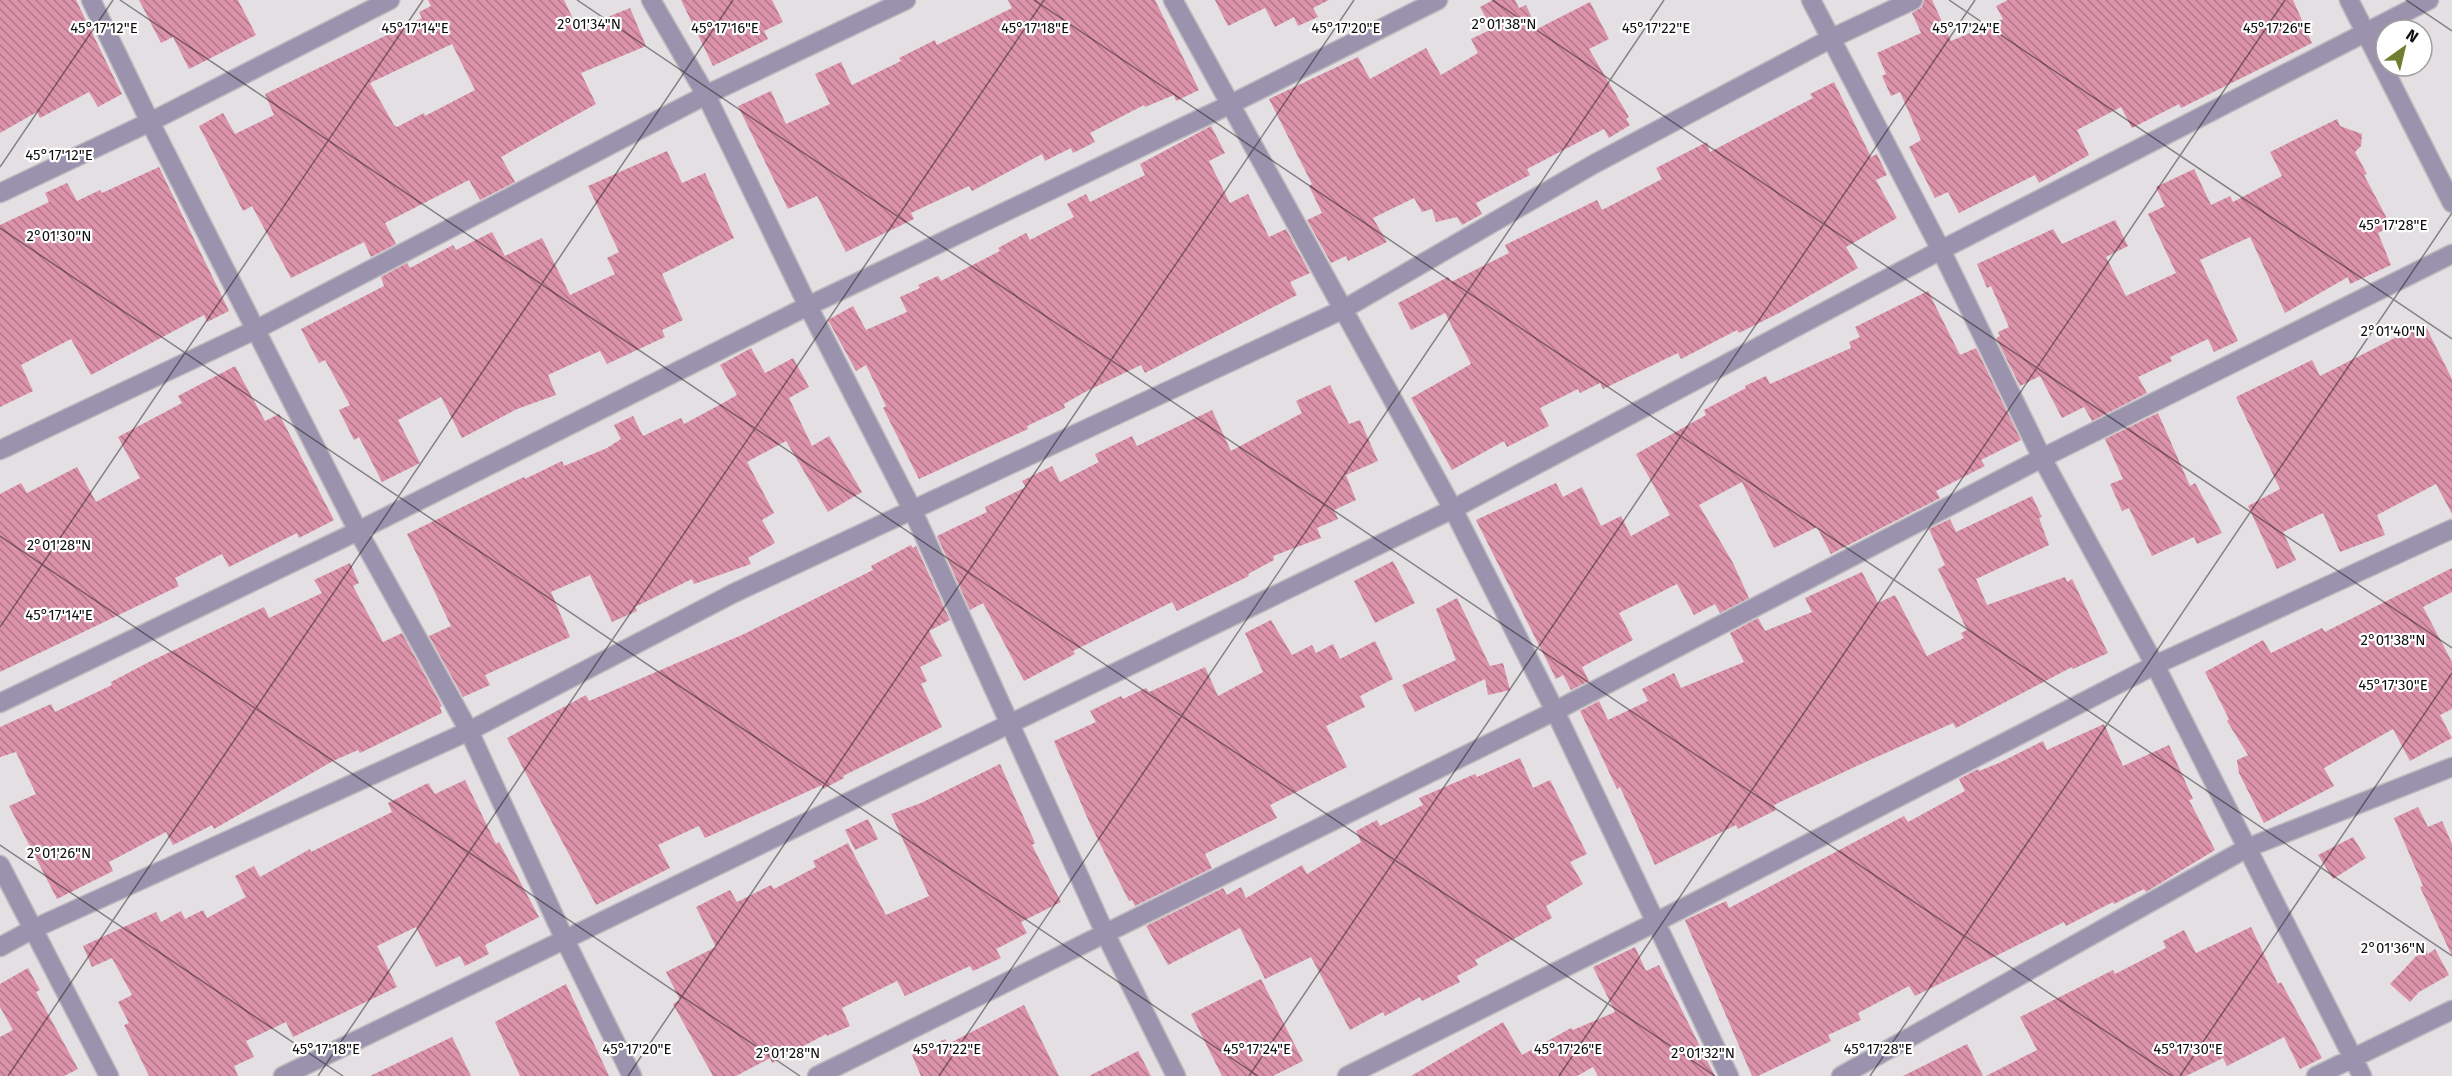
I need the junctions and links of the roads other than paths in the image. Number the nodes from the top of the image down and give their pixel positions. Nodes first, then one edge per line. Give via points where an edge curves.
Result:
1 (91, 0) edge
2 (390, 0) edge
3 (651, 0) edge
4 (906, 0) edge
5 (1173, 0) edge
6 (1438, 0) edge
7 (1811, 0) edge
8 (1913, 0) edge
9 (2349, 0) edge
10 (2429, 0) edge
11 (2366, 31) junction
12 (1830, 39) junction
13 (706, 94) junction
14 (1229, 105) junction
15 (150, 122) junction
16 (0, 193) edge
17 (2452, 203) edge
18 (1941, 250) junction
19 (2452, 254) edge
20 (808, 306) junction
21 (1344, 309) junction
22 (257, 329) junction
23 (0, 450) edge
24 (2042, 458) junction
25 (912, 509) junction
26 (1453, 509) junction
27 (2452, 529) edge
28 (358, 531) junction
29 (2155, 665) junction
30 (0, 703) edge
31 (1556, 711) junction
32 (1009, 722) junction
33 (469, 731) junction
34 (2452, 767) edge
35 (2247, 848) junction
36 (0, 865) edge
37 (1656, 922) junction
38 (33, 929) junction
39 (1105, 933) junction
40 (565, 940) junction
41 (0, 947) edge
42 (2452, 1010) edge
43 (2353, 1056) junction
44 (109, 1076) edge
45 (283, 1076) edge
46 (632, 1076) edge
47 (817, 1076) edge
48 (1176, 1076) edge
49 (1347, 1076) edge
50 (1729, 1076) edge
51 (1841, 1076) edge
52 (2316, 1076) edge
53 (2362, 1076) edge

1 - 15 street
2 - 15 street
3 - 13 street
4 - 13 street
5 - 14 street
6 - 14 street
7 - 12 street
8 - 12 street
9 - 11 street
10 - 11 street
11 - 17 street
11 - 18 street
12 - 18 street
12 - 21 street via 1594,164
13 - 20 street
13 - 22 street
14 - 20 street
14 - 21 street
15 - 16 street
15 - 22 street
18 - 24 street
18 - 26 street
19 - 24 street
20 - 25 street
20 - 28 street
21 - 25 street
21 - 26 street
22 - 23 street
22 - 28 street
24 - 29 street
24 - 31 street
25 - 32 street
25 - 33 street via 734,592
26 - 31 street
26 - 32 street
27 - 29 street
28 - 30 street
28 - 33 street
29 - 35 street
29 - 37 street
31 - 37 street
31 - 39 street
32 - 39 street
32 - 40 street
33 - 38 street
33 - 40 street
34 - 35 street
35 - 43 street
35 - 51 street
36 - 38 street
37 - 49 street
37 - 50 street
38 - 41 street
38 - 44 street
39 - 47 street
39 - 48 street
40 - 45 street
40 - 46 street
42 - 43 street
43 - 52 street
43 - 53 street

